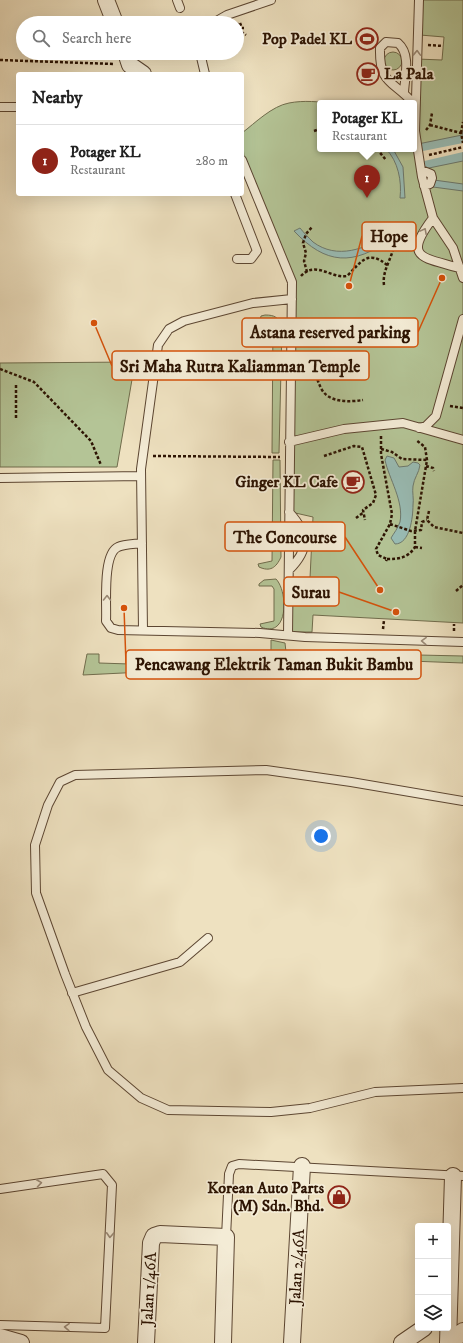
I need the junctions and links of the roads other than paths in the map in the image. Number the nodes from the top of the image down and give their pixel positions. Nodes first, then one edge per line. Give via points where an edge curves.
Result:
1 (106, 0) edge
2 (271, 0) edge
3 (419, 0) edge
4 (112, 16) edge
5 (224, 16) edge
6 (202, 60) edge
7 (205, 72) edge
8 (404, 92) junction
9 (411, 100) edge
10 (414, 100) edge
11 (0, 107) edge
12 (16, 107) edge
13 (417, 149) edge
14 (244, 165) edge
15 (235, 196) edge
16 (433, 218) junction
17 (237, 259) dead end
18 (459, 268) junction
19 (463, 278) edge
20 (292, 299) junction
21 (463, 319) edge
22 (436, 416) junction
23 (419, 428) junction
24 (444, 436) junction
25 (463, 440) edge
26 (289, 442) junction
27 (141, 476) junction
28 (0, 478) edge
29 (289, 512) junction
30 (142, 543) junction
31 (289, 570) junction
32 (143, 630) junction
33 (288, 635) junction
34 (463, 642) edge
35 (463, 801) edge
36 (208, 938) dead end
37 (72, 993) junction
38 (463, 1088) edge
39 (302, 1166) junction
40 (458, 1176) edge
41 (0, 1189) edge
42 (226, 1236) junction
43 (449, 1295) edge
44 (0, 1325) edge
45 (420, 1331) edge
46 (448, 1331) edge
47 (463, 1331) edge
48 (0, 1337) edge
49 (21, 1343) edge
50 (146, 1343) edge
51 (222, 1343) edge
52 (292, 1343) edge
53 (402, 1343) edge
54 (448, 1343) edge
55 (451, 1343) edge

1 - 4 street
2 - 5 lane via 250,11
10 -> 3 lane
6 - 7 lane
8 - 8 lane via 388,82 380,64 380,48 386,42 398,43 406,55
8 - 9 lane
11 - 12 lane
13 - 16 lane
14 - 20 lane via 292,282
15 - 17 lane via 257,251 251,259
16 - 18 lane via 453,248
18 -> 16 lane via 426,260 419,253 418,247 424,229
18 - 19 lane
20 - 26 lane
20 - 27 lane via 253,303 184,321 169,329 158,345
21 - 22 lane
22 - 23 lane via 426,426
22 - 24 lane
23 - 24 lane
23 - 26 lane via 403,423 344,429
24 - 25 lane
26 - 29 lane
27 - 28 lane
27 - 30 lane
29 - 31 lane
29 - 31 lane via 298,522 305,546 300,559
30 - 32 lane
32 -> 30 lane via 118,630 111,628 106,621 110,556 117,547
31 - 33 lane
32 - 33 lane via 260,632
34 -> 33 lane
35 - 37 lane via 266,770 75,775 60,782 48,805 35,845 36,893
36 - 37 lane via 180,962
37 - 38 lane via 108,1070 141,1098 168,1110 271,1112 310,1108 375,1092
39 - 40 lane
39 - 42 lane via 232,1166 229,1174
39 - 52 street, Jalan 2/46A
40 - 43 street
41 -> 44 lane via 103,1174 112,1185 105,1328
42 - 50 street, Jalan 1/46A via 154,1236 151,1243
42 - 51 street
45 - 53 street
46 - 54 street
47 - 55 street
48 - 49 street

